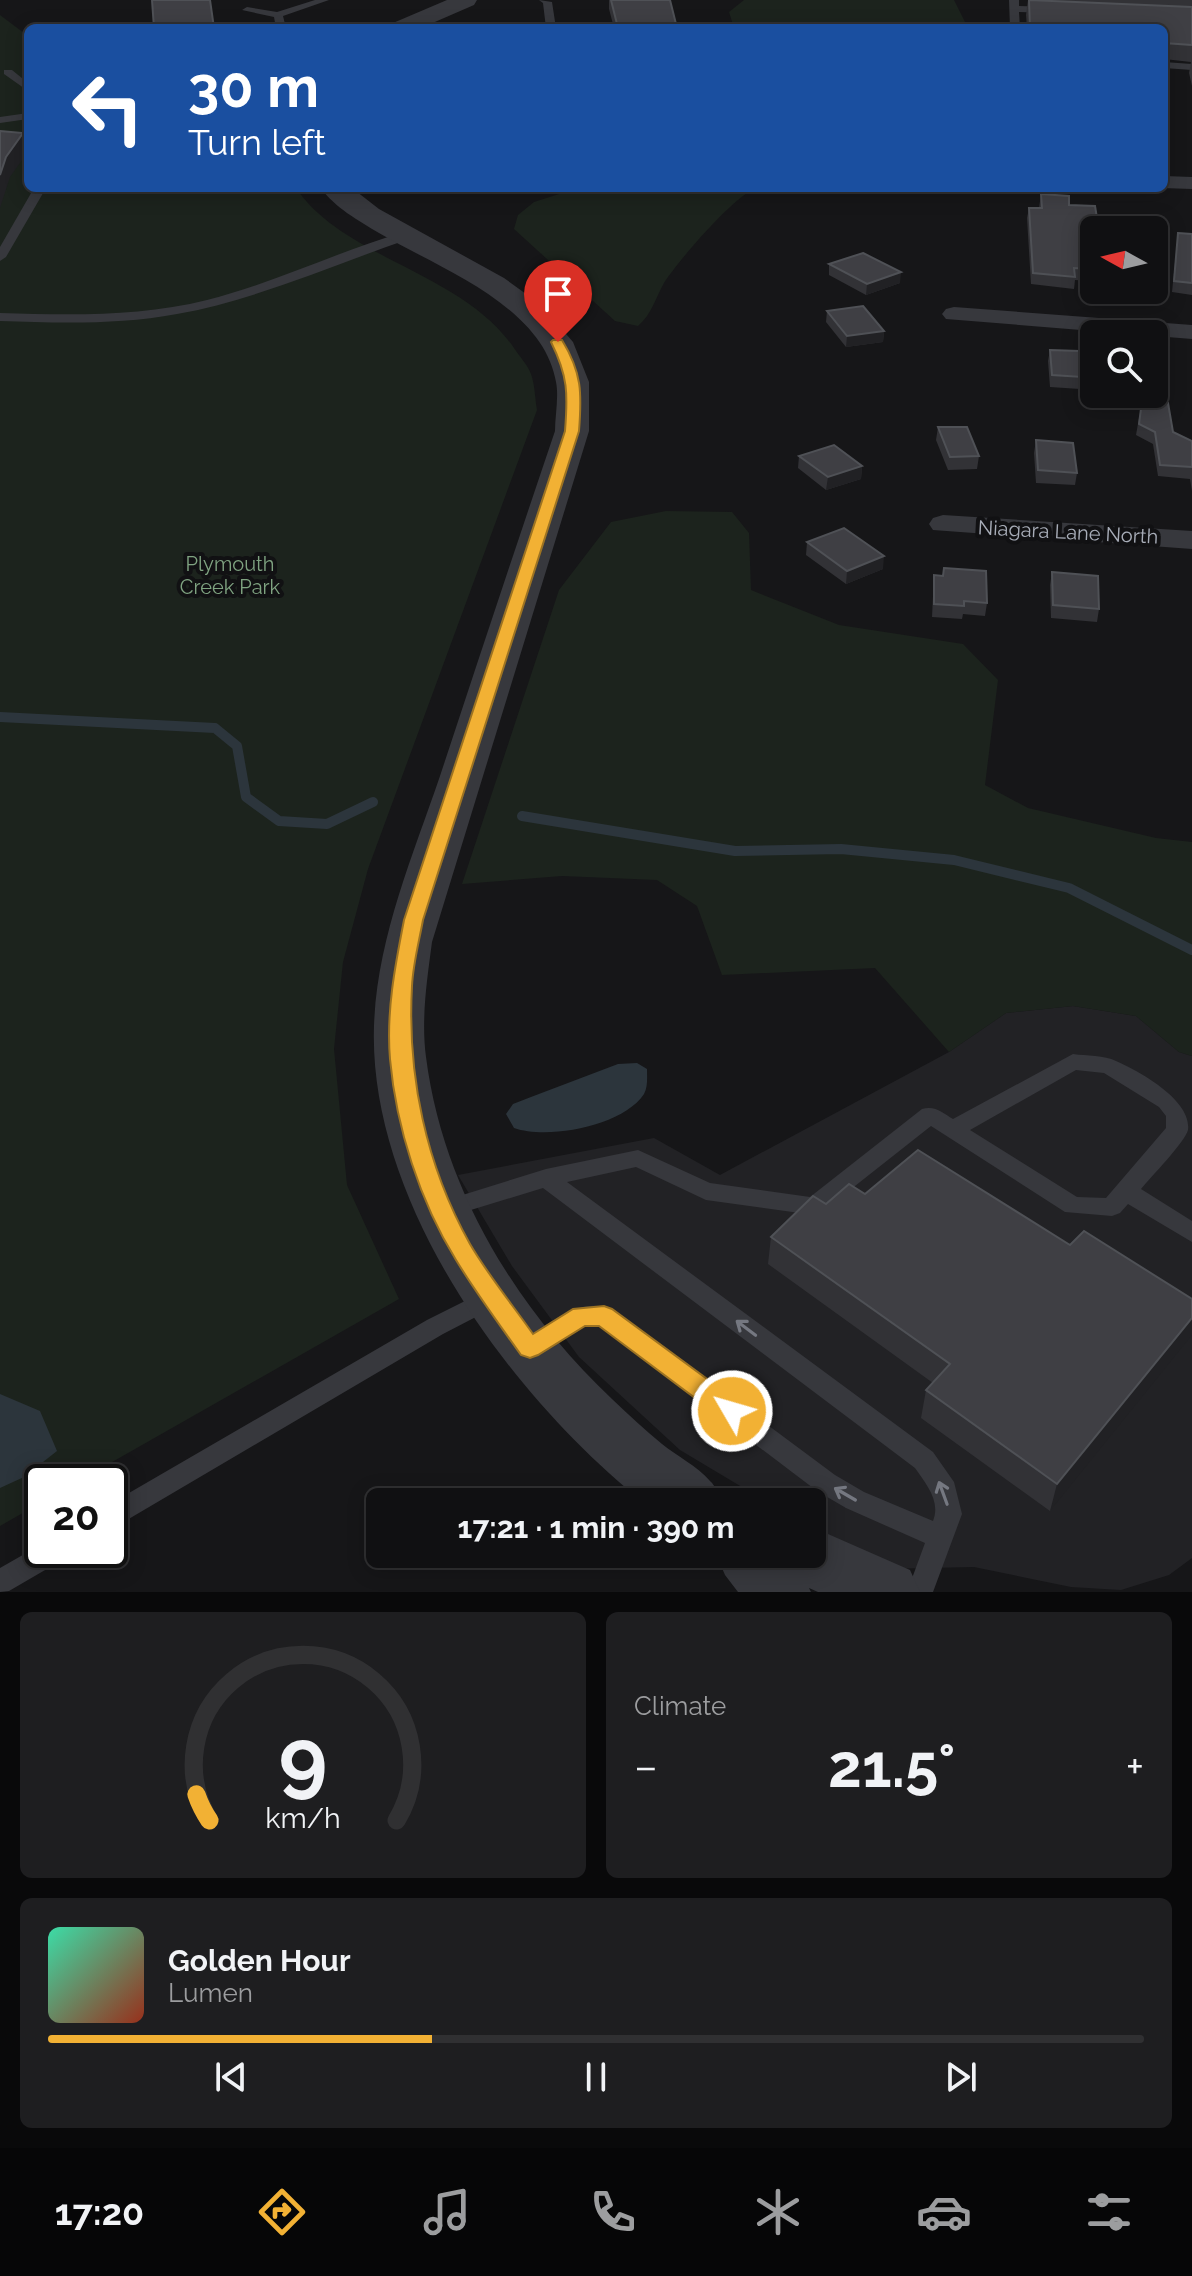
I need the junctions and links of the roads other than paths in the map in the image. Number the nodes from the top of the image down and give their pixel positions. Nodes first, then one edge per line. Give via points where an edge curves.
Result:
1 (324, 0) edge
2 (466, 0) edge
3 (544, 0) edge
4 (1014, 4) edge
5 (247, 10) dead end
6 (1058, 11) edge
7 (278, 15) junction
8 (280, 24) edge
9 (410, 24) edge
10 (550, 24) edge
11 (1015, 24) edge
12 (1168, 65) edge
13 (1192, 67) edge
14 (8, 72) dead end
15 (24, 85) edge
16 (24, 117) edge
17 (0, 120) edge
18 (1168, 182) edge
19 (1192, 183) edge
20 (38, 192) edge
21 (340, 192) edge
22 (405, 236) junction
23 (0, 257) edge
24 (954, 314) dead end
25 (0, 317) edge
26 (1192, 332) edge
27 (943, 524) dead end
28 (1192, 540) edge
29 (952, 1130) junction
30 (546, 1178) junction
31 (1126, 1191) junction
32 (442, 1210) junction
33 (1192, 1233) edge
34 (494, 1296) junction
35 (530, 1348) junction
36 (672, 1488) edge
37 (128, 1507) edge
38 (941, 1537) junction
39 (826, 1564) edge
40 (24, 1568) edge
41 (759, 1568) edge
42 (0, 1582) edge
43 (778, 1592) edge
44 (887, 1592) edge
45 (920, 1592) edge

1 - 7 lane
2 - 9 street
3 - 10 lane
4 - 6 lane
4 - 11 lane
5 - 7 lane
7 - 8 lane
12 - 13 lane
14 - 15 lane
16 - 17 lane
18 - 19 street
20 - 23 lane
21 - 22 street
22 - 25 lane via 175,311 97,320
22 - 32 street via 531,311 558,342 575,390 572,431 408,942 400,1058 425,1169
24 - 26 street
27 - 28 street, Niagara Lane North
29 - 30 lane via 930,1115 814,1206 706,1191 638,1158
29 - 31 lane via 1073,1206 1112,1207
29 - 31 lane via 1073,1062 1109,1066 1167,1101 1177,1114 1177,1130
30 - 32 lane
38 -> 30 lane via 949,1514 945,1490 924,1460
31 - 33 lane
32 - 34 street
34 - 35 street
34 - 37 lane
35 - 36 street via 618,1447
38 -> 35 lane via 826,1483 604,1316 581,1316
38 - 45 lane
39 - 44 street
40 - 42 lane
41 - 43 street

